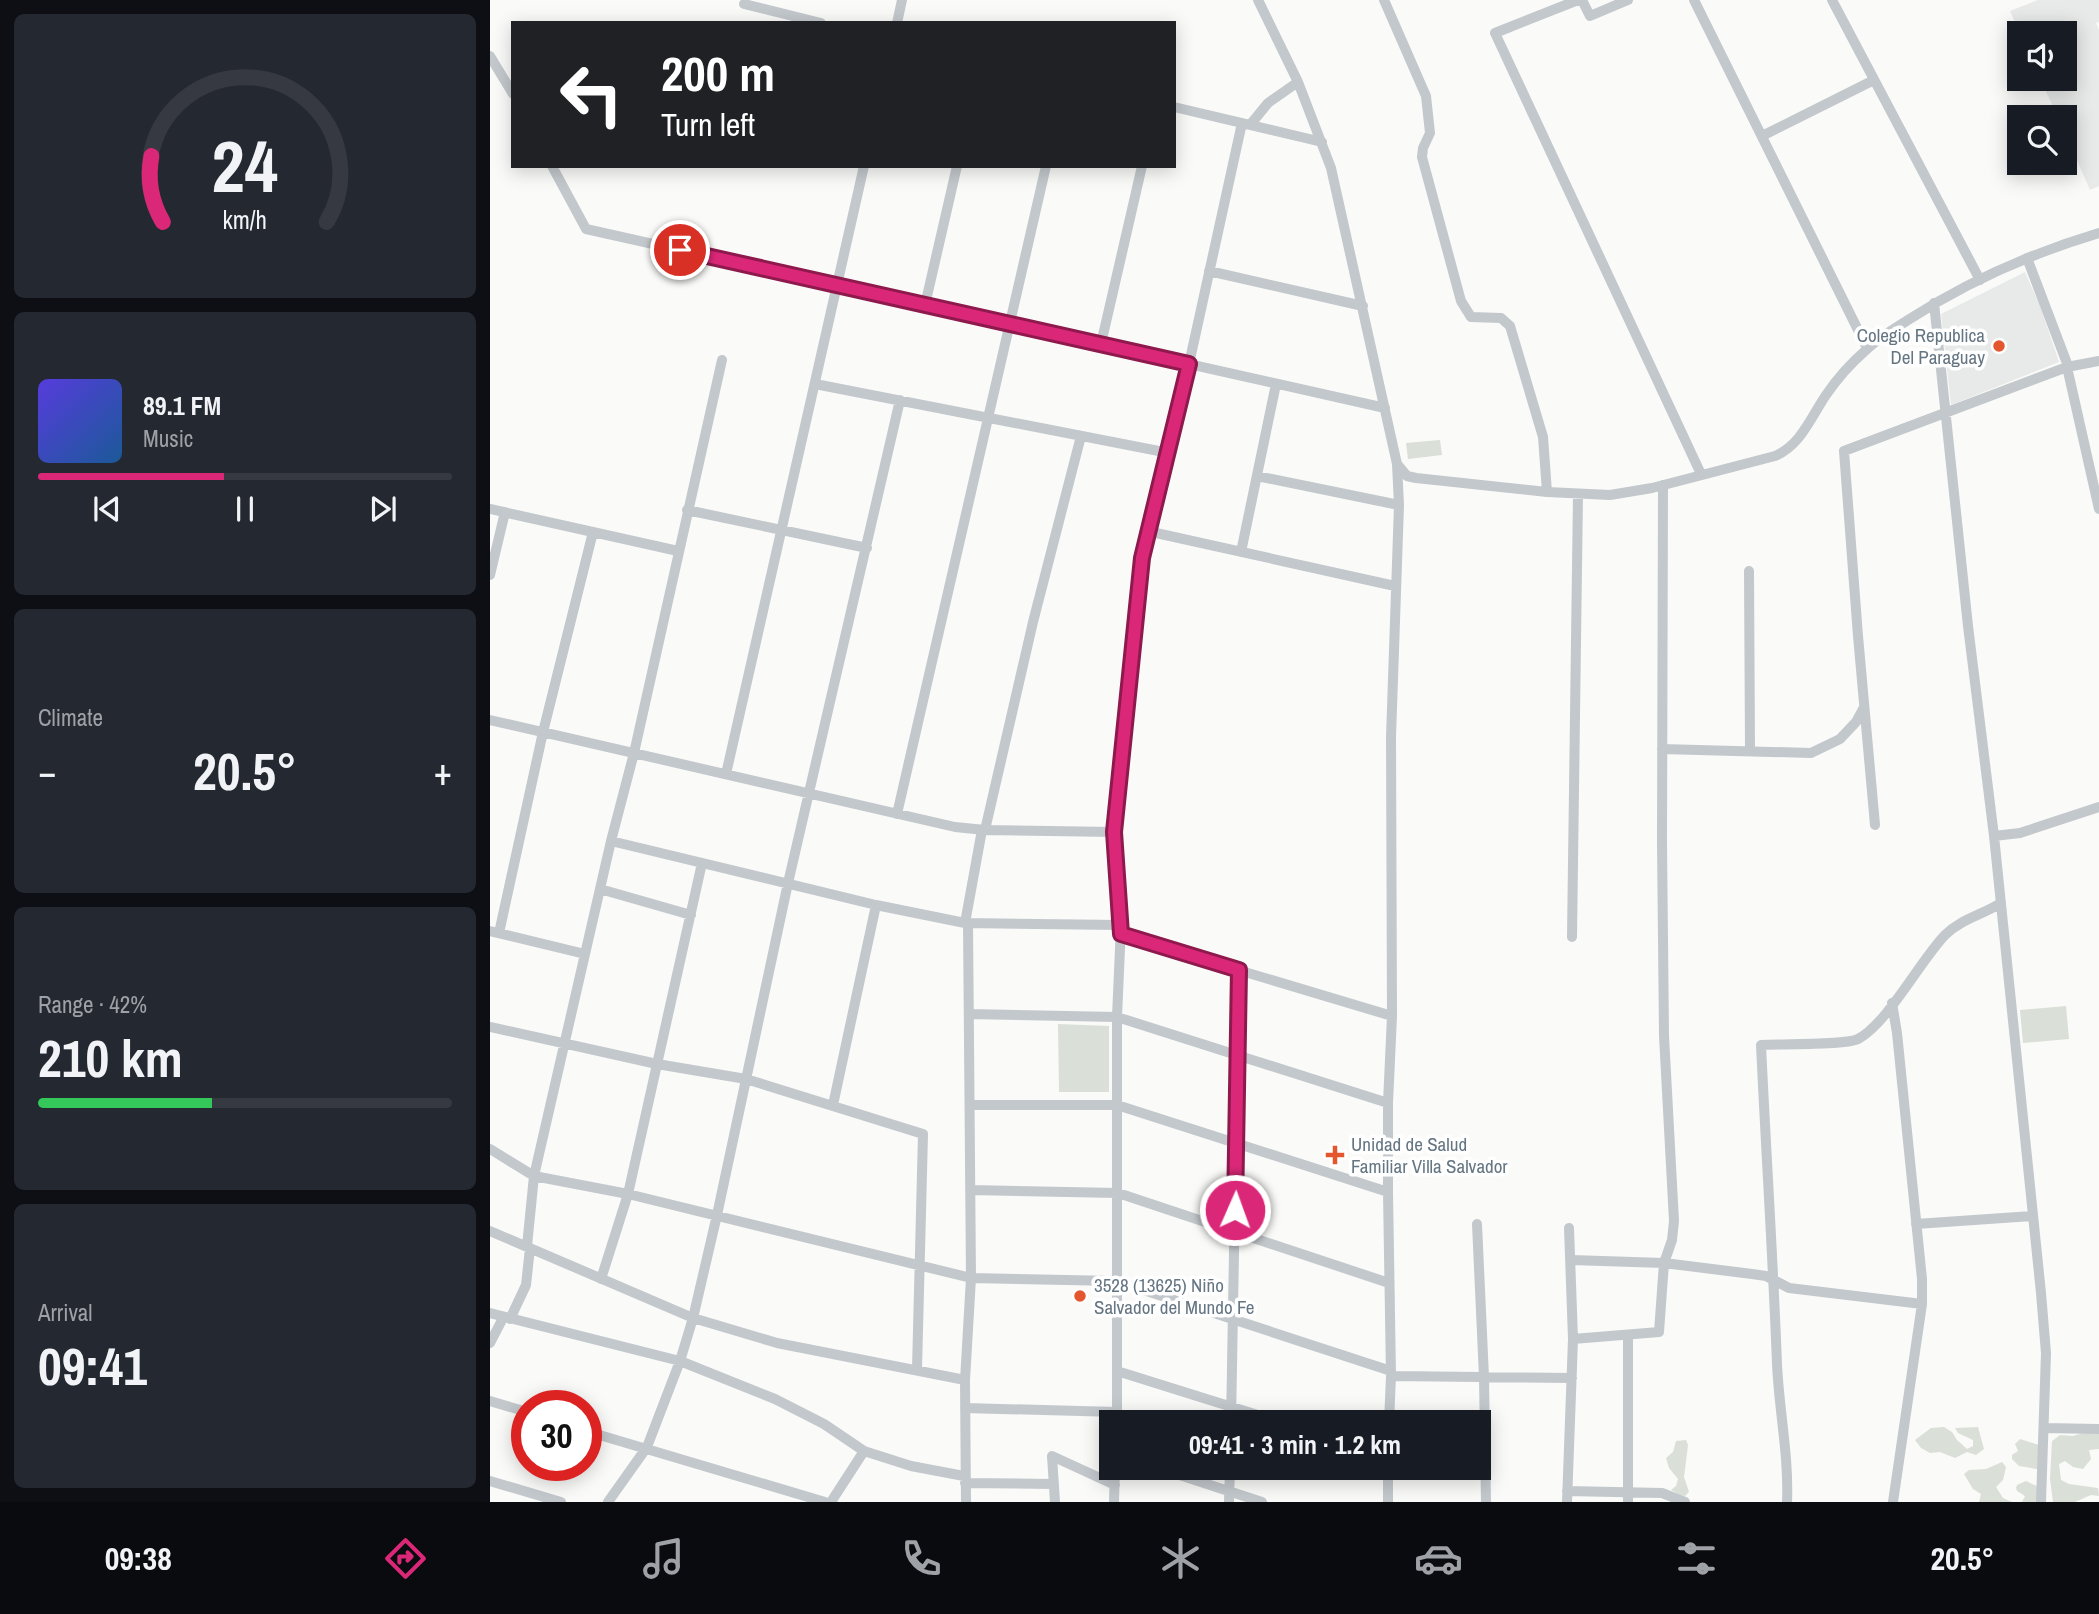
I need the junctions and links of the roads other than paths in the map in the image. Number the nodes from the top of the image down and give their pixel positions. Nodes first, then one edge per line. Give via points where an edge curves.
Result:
1 (902, 0) edge
2 (1258, 0) edge
3 (1384, 0) edge
4 (1580, 0) edge
5 (1628, 0) edge
6 (1694, 0) edge
7 (1832, 0) edge
8 (744, 4) dead end
9 (813, 21) edge
10 (897, 21) edge
11 (490, 56) edge
12 (1874, 80) junction
13 (1298, 82) junction
14 (511, 91) edge
15 (1176, 107) edge
16 (1246, 124) junction
17 (1762, 136) junction
18 (1322, 142) junction
19 (553, 168) edge
20 (864, 168) edge
21 (957, 168) edge
22 (1046, 168) edge
23 (1143, 168) edge
24 (2099, 233) edge
25 (2027, 258) junction
26 (1209, 271) junction
27 (1980, 280) junction
28 (837, 285) junction
29 (1934, 303) junction
30 (925, 305) junction
31 (1363, 306) junction
32 (1010, 324) junction
33 (1101, 344) junction
34 (1867, 348) junction
35 (722, 360) dead end
36 (2099, 361) edge
37 (1189, 364) junction
38 (2067, 367) junction
39 (815, 384) junction
40 (1276, 384) junction
41 (900, 400) junction
42 (1385, 408) junction
43 (1945, 412) junction
44 (988, 418) junction
45 (1081, 436) junction
46 (1168, 453) junction
47 (1397, 464) junction
48 (1701, 474) junction
49 (1257, 476) junction
50 (1663, 485) junction
51 (1546, 492) junction
52 (1578, 494) junction
53 (1398, 505) junction
54 (490, 509) edge
55 (2099, 509) edge
56 (687, 510) junction
57 (505, 512) junction
58 (782, 530) junction
59 (593, 531) junction
60 (1147, 531) junction
61 (866, 548) junction
62 (678, 551) junction
63 (1241, 552) junction
64 (1749, 571) dead end
65 (490, 575) edge
66 (1395, 586) junction
67 (1864, 704) junction
68 (490, 720) edge
69 (543, 732) junction
70 (1662, 749) junction
71 (1750, 751) junction
72 (634, 753) junction
73 (726, 775) junction
74 (811, 794) junction
75 (2099, 807) edge
76 (897, 814) junction
77 (1875, 825) dead end
78 (984, 830) junction
79 (1114, 832) junction
80 (1994, 836) junction
81 (611, 841) junction
82 (702, 863) junction
83 (788, 883) junction
84 (600, 889) junction
85 (2001, 903) junction
86 (876, 905) junction
87 (691, 915) junction
88 (966, 923) junction
89 (1121, 930) junction
90 (494, 932) edge
91 (1572, 937) dead end
92 (585, 954) junction
93 (1239, 970) junction
94 (1892, 1003) junction
95 (969, 1014) junction
96 (1392, 1016) junction
97 (1117, 1017) junction
98 (490, 1027) edge
99 (565, 1043) junction
100 (1237, 1055) junction
101 (657, 1064) junction
102 (746, 1079) junction
103 (1388, 1103) junction
104 (833, 1105) junction
105 (970, 1105) junction
106 (1117, 1105) junction
107 (1237, 1143) junction
108 (490, 1149) edge
109 (534, 1176) junction
110 (971, 1190) junction
111 (1388, 1192) junction
112 (628, 1194) junction
113 (1118, 1194) junction
114 (717, 1215) junction
115 (2032, 1216) junction
116 (1477, 1224) dead end
117 (1916, 1224) junction
118 (1569, 1228) dead end
119 (490, 1231) edge
120 (1234, 1232) junction
121 (528, 1247) junction
122 (1571, 1260) junction
123 (1664, 1263) junction
124 (920, 1265) junction
125 (601, 1279) junction
126 (971, 1279) junction
127 (1775, 1280) junction
128 (1116, 1281) junction
129 (1389, 1283) junction
130 (1922, 1304) junction
131 (490, 1313) edge
132 (507, 1318) junction
133 (692, 1318) junction
134 (1233, 1319) junction
135 (1628, 1336) junction
136 (1573, 1339) junction
137 (490, 1343) edge
138 (680, 1361) junction
139 (917, 1370) junction
140 (1117, 1371) junction
141 (1391, 1373) junction
142 (1485, 1377) junction
143 (1572, 1378) junction
144 (965, 1380) junction
145 (490, 1401) edge
146 (1231, 1406) junction
147 (511, 1407) edge
148 (965, 1408) junction
149 (1117, 1410) edge
150 (1231, 1410) edge
151 (1243, 1410) edge
152 (1390, 1410) edge
153 (1099, 1416) edge
154 (2044, 1427) junction
155 (2099, 1429) edge
156 (602, 1436) edge
157 (645, 1449) junction
158 (864, 1451) junction
159 (965, 1479) junction
160 (1115, 1480) edge
161 (1187, 1480) edge
162 (1388, 1480) edge
163 (490, 1481) edge
164 (1054, 1484) junction
165 (1115, 1485) junction
166 (1567, 1496) edge
167 (1229, 1497) edge
168 (1628, 1497) edge
169 (561, 1502) edge
170 (608, 1502) edge
171 (825, 1502) edge
172 (831, 1502) edge
173 (966, 1502) edge
174 (1055, 1502) edge
175 (1114, 1502) edge
176 (1262, 1502) edge
177 (1388, 1502) edge
178 (1486, 1502) edge
179 (1685, 1502) edge
180 (1787, 1502) edge
181 (1892, 1502) edge
182 (2041, 1502) edge

1 - 10 street
2 - 13 street
3 - 51 street via 1426,96 1430,133 1422,157 1461,301 1471,317 1501,318 1510,326 1543,437
4 - 5 street via 1590,16
4 - 48 street via 1495,33
6 - 17 street
7 - 12 street
8 - 9 street
11 - 14 street
12 - 17 street
12 - 27 street
13 - 16 street
13 - 18 street
15 - 16 street
16 - 18 street
16 - 26 street
17 - 34 street
18 - 31 street
19 - 28 street via 586,229
20 - 28 street
21 - 30 street
22 - 32 street
23 - 33 street
24 - 25 street
25 - 27 street
25 - 38 street
26 - 31 street
26 - 37 street
27 - 29 street
28 - 30 street
28 - 39 street
29 - 34 street
29 - 43 street
30 - 32 street
31 - 42 street
32 - 33 street
32 - 44 street
33 - 37 street
34 - 48 street via 1827,394 1791,447 1775,456
35 - 56 street
36 - 38 street
37 - 40 street
37 - 46 street
38 - 43 street
38 - 55 street
39 - 41 street
39 - 58 street
40 - 42 street
40 - 49 street
41 - 44 street
41 - 61 street
42 - 47 street
43 - 67 street via 1844,451
43 - 80 street
44 - 45 street
44 - 76 street
45 - 46 street
45 - 78 street
46 - 60 street
47 - 51 street via 1407,476 1416,478
47 - 53 street
48 - 50 street
49 - 53 street
49 - 63 street
50 - 52 street via 1610,495
50 - 70 street
51 - 52 street
52 - 91 street
53 - 66 street
54 - 57 street
56 - 58 street
56 - 62 street
57 - 59 street
57 - 65 street
58 - 61 street
58 - 73 street
59 - 62 street
59 - 69 street
60 - 63 street
60 - 79 street
61 - 74 street
62 - 72 street
63 - 66 street
64 - 71 street
66 - 96 street
67 - 71 street via 1856,722 1825,747 1811,752
67 - 77 street
68 - 69 street
69 - 72 street
69 - 90 street
70 - 71 street
70 - 123 street via 1664,1036 1674,1221
72 - 73 street
72 - 81 street
73 - 74 street
74 - 76 street
74 - 83 street
75 - 80 street via 2020,833
76 - 78 street
78 - 79 street
78 - 88 street
79 - 89 street
80 - 85 street
81 - 82 street
81 - 84 street
82 - 83 street
82 - 87 street
83 - 86 street
83 - 102 street
84 - 87 street
84 - 92 street
85 - 94 street via 1951,929
85 - 115 street
86 - 88 street
86 - 104 street
87 - 101 street
88 - 89 street
88 - 95 street
89 - 93 street
89 - 97 street
90 - 92 street
92 - 99 street
93 - 96 street
93 - 100 street
94 - 117 street
94 - 127 street via 1857,1039 1761,1045
95 - 97 street
95 - 105 street
96 - 103 street
97 - 100 street
97 - 106 street
98 - 99 street
99 - 101 street
99 - 109 street
100 - 103 street
100 - 107 street
101 - 102 street
101 - 112 street
102 - 104 street
102 - 114 street
103 - 111 street
104 - 124 street via 923,1134
105 - 106 street
105 - 110 street
106 - 107 street
106 - 113 street
107 - 111 street
107 - 120 street
108 - 109 street
109 - 112 street
109 - 121 street
110 - 113 street
110 - 126 street
111 - 129 street
112 - 114 street
112 - 125 street
113 - 120 street
113 - 128 street
114 - 124 street
114 - 133 street
115 - 117 street
115 - 154 street via 2046,1353
116 - 142 street
117 - 130 street
118 - 122 street
119 - 121 street
120 - 129 street
120 - 134 street
121 - 125 street
121 - 132 street via 526,1285
122 - 123 street
122 - 136 street
123 - 127 street
123 - 135 street via 1659,1332
124 - 126 street
124 - 139 street
125 - 133 street
126 - 128 street
126 - 144 street
127 - 130 street via 1790,1288
127 - 180 street
128 - 134 street
128 - 140 street
129 - 141 street
130 - 181 street
131 - 132 street
132 - 137 street
132 - 138 street
133 - 138 street
133 - 139 street via 776,1343
134 - 141 street
134 - 146 street
135 - 136 street
135 - 168 street
136 - 143 street
138 - 157 street
138 - 158 street via 775,1399
139 - 144 street
140 - 146 street
140 - 149 street
141 - 142 street
141 - 152 street
142 - 143 street
142 - 178 street
143 - 166 street
144 - 148 street
145 - 147 street
146 - 150 street
146 - 151 street
148 - 153 street
148 - 159 street
154 - 155 street
154 - 182 street
156 - 157 street
157 - 170 street
157 - 171 street
158 - 159 street
158 - 172 street
159 - 164 street
159 - 173 street
160 - 165 street
161 - 167 street
162 - 177 street
163 - 169 street
164 - 165 street via 1052,1456
164 - 174 street
165 - 175 street
166 - 168 street
167 - 176 street
168 - 179 street via 1662,1493

